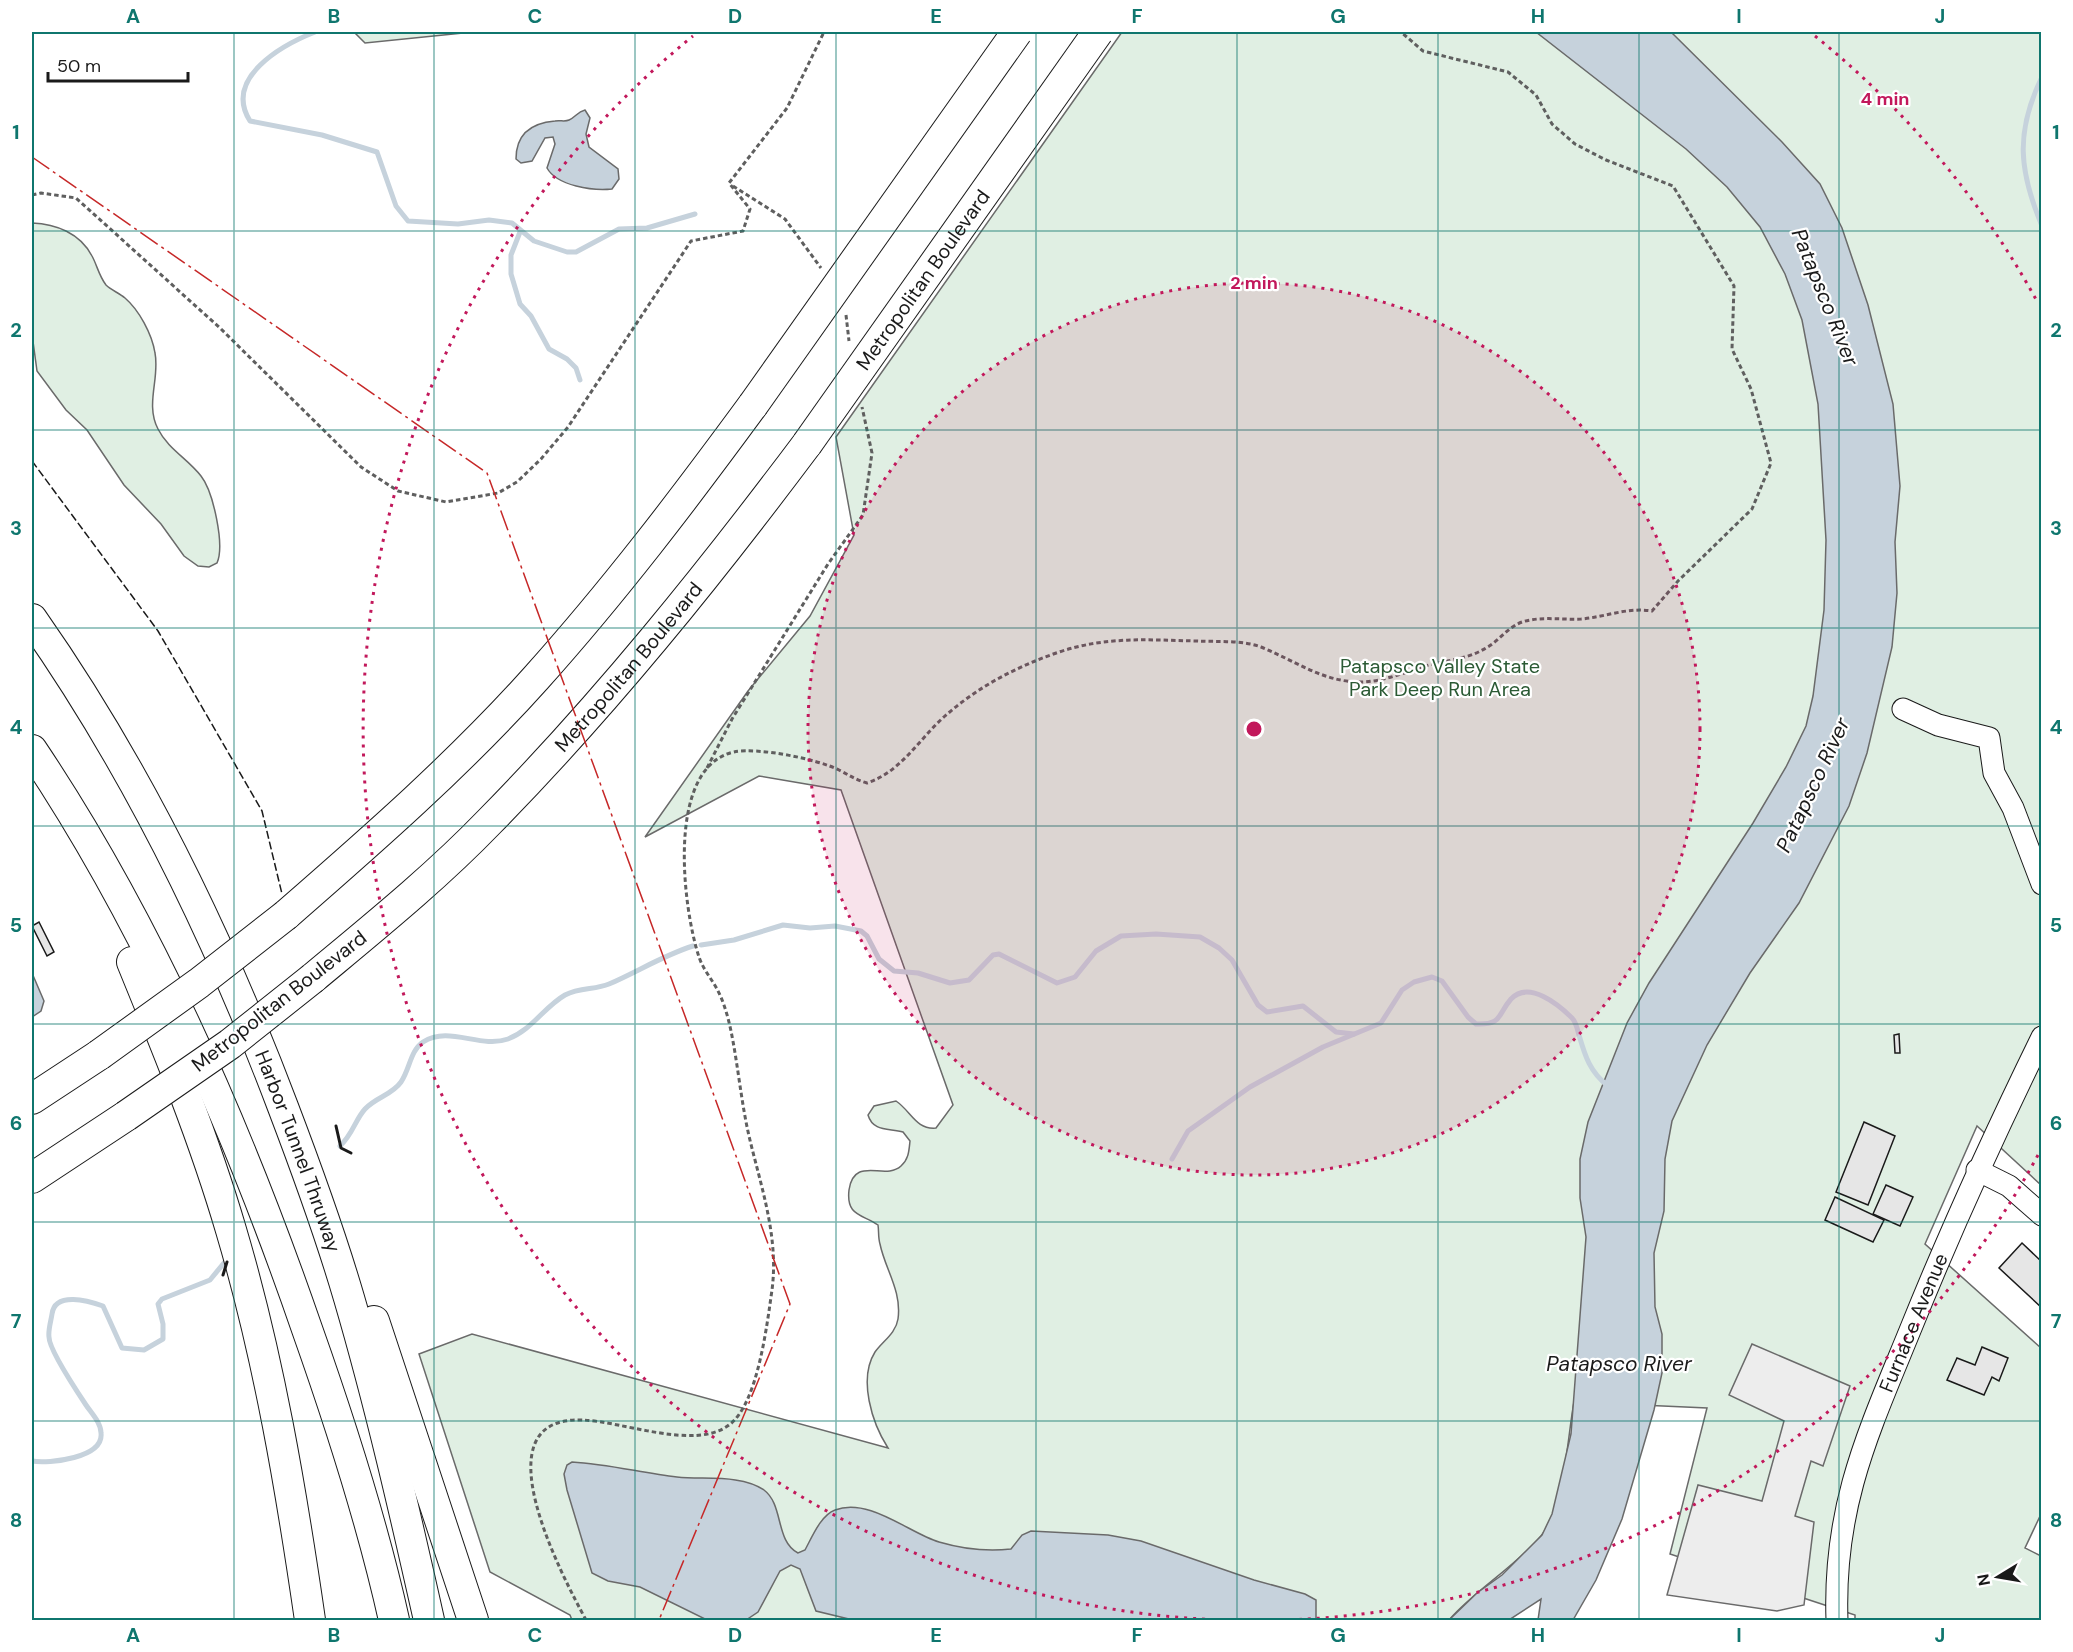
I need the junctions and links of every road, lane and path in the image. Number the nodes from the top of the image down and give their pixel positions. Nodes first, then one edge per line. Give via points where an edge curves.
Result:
1 (824, 32) edge
2 (1017, 32) edge
3 (1098, 32) edge
4 (1401, 32) edge
5 (32, 195) edge
6 (32, 619) edge
7 (1903, 709) dead end
8 (32, 750) edge
9 (32, 767) edge
10 (2042, 884) edge
11 (2042, 1037) edge
12 (32, 1099) edge
13 (1977, 1170) junction
14 (32, 1178) edge
15 (2042, 1215) edge
16 (327, 1228) junction
17 (310, 1620) edge
18 (394, 1620) edge
19 (429, 1620) edge
20 (473, 1620) edge
21 (586, 1620) edge
22 (1837, 1620) edge

1 - 5 path via 787,108 729,183 750,209 743,231 691,241 567,427 533,467 498,493 446,502 398,491 361,467 220,328 76,198
2 - 12 highway, bridge via 753,405 634,563 535,679 446,771 286,915 199,983
3 - 14 highway, Metropolitan Boulevard, bridge via 807,444 675,616 576,730 488,824 313,978 230,1044
4 - 21 path via 1424,51 1508,72 1536,95 1551,124 1575,144 1673,186 1734,286 1732,349 1751,389 1771,463 1752,509 1652,611 1621,610 1588,618 1524,622 1465,657 1364,682 1317,674 1260,646 1144,638 1102,641 1059,652 999,676 944,716 899,765 867,783 810,761 738,751 714,762 694,794 687,820 684,883 703,969 725,1008 768,1210 773,1255 768,1317 749,1395 728,1427 713,1433 685,1435 581,1419 547,1429 537,1439 530,1465 536,1500 557,1562
6 - 16 highway, Harbor Tunnel Thruway via 124,763 183,873 266,1064
7 - 10 street via 1938,725 1989,738 1994,772 2013,808
8 - 18 highway via 120,896 215,1090 254,1182 345,1436
9 - 17 highway via 132,960 194,1113 231,1230 273,1392
11 - 13 street, Furnace Avenue
13 - 15 street via 2009,1186
13 - 22 street, Furnace Avenue via 1856,1466 1840,1543
16 - 19 highway, Harbor Tunnel Thruway via 369,1369
16 - 20 highway via 364,1292

